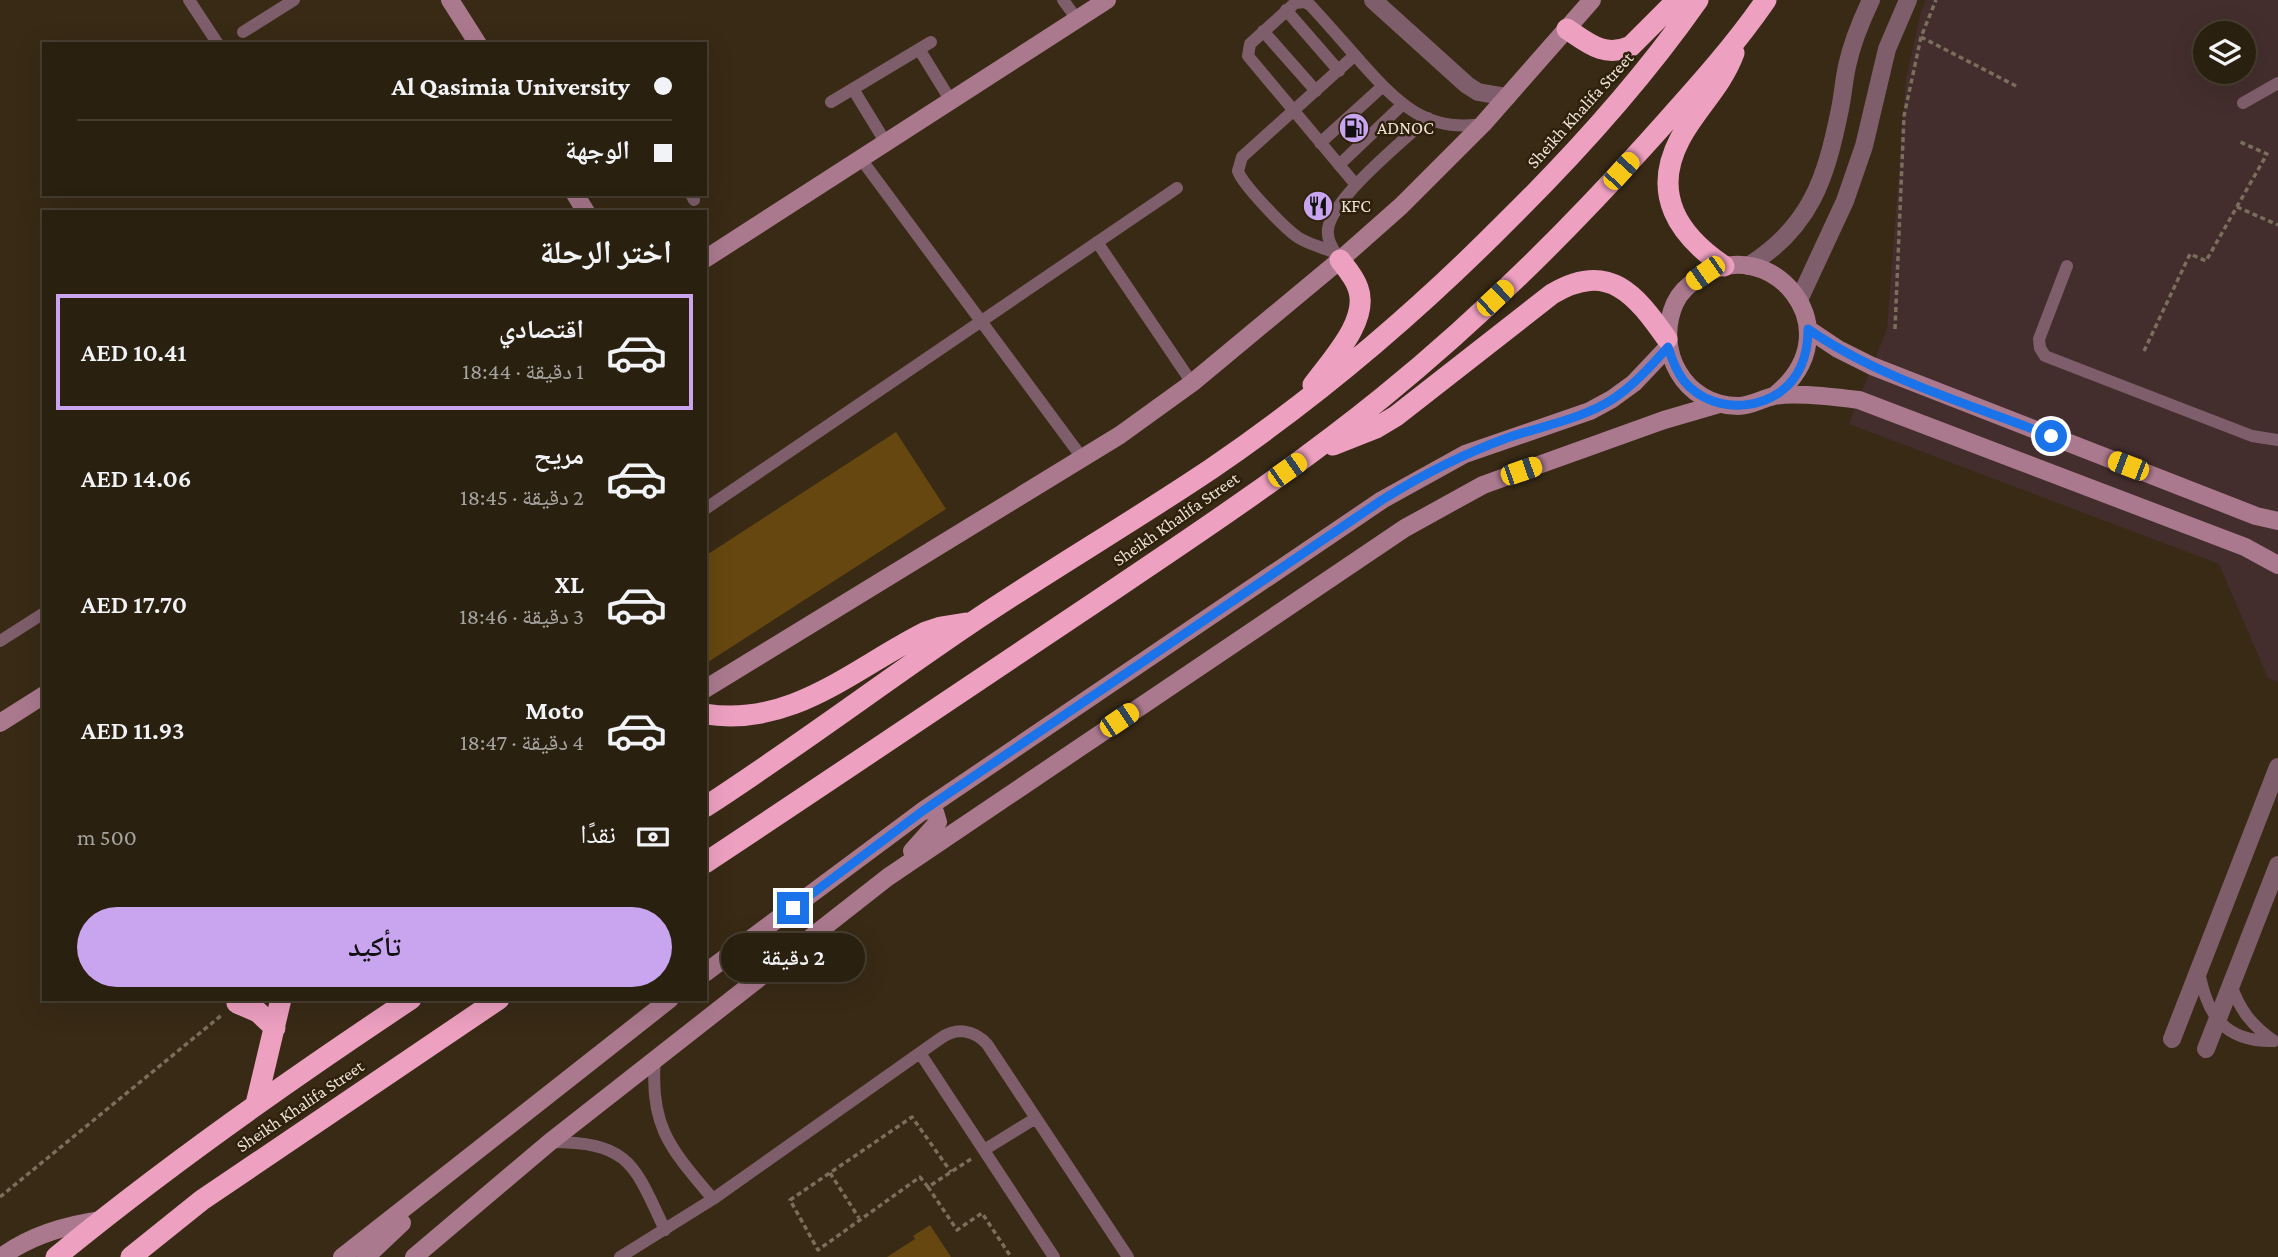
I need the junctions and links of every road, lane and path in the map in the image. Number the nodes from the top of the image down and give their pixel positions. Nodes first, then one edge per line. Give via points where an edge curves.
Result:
1 (189, 0) edge
2 (293, 0) edge
3 (450, 0) edge
4 (1063, 0) edge
5 (1107, 0) edge
6 (1373, 0) edge
7 (1592, 0) edge
8 (1677, 0) edge
9 (1698, 0) edge
10 (1766, 0) edge
11 (1871, 0) edge
12 (1908, 0) edge
13 (1936, 0) edge
14 (1286, 10) junction
15 (1077, 19) junction
16 (1567, 29) junction
17 (243, 32) dead end
18 (1263, 32) junction
19 (1741, 36) junction
20 (1921, 37) junction
21 (217, 42) edge
22 (477, 42) edge
23 (931, 42) dead end
24 (919, 49) junction
25 (1355, 55) junction
26 (1339, 71) junction
27 (2278, 83) edge
28 (1382, 86) junction
29 (2018, 87) dead end
30 (853, 89) junction
31 (1316, 91) junction
32 (1507, 97) junction
33 (951, 101) junction
34 (831, 102) dead end
35 (2243, 103) dead end
36 (1402, 105) junction
37 (1294, 111) junction
38 (1428, 118) junction
39 (1483, 124) junction
40 (2238, 141) dead end
41 (1320, 142) junction
42 (886, 143) junction
43 (861, 159) junction
44 (1339, 165) junction
45 (1356, 185) junction
46 (1177, 188) dead end
47 (2237, 207) junction
48 (2278, 225) edge
49 (1097, 242) junction
50 (1338, 257) junction
51 (707, 258) edge
52 (1724, 266) junction
53 (1748, 266) junction
54 (2067, 266) dead end
55 (1799, 300) junction
56 (981, 321) junction
57 (1808, 329) junction
58 (1895, 329) dead end
59 (1667, 343) junction
60 (2144, 351) dead end
61 (1192, 383) junction
62 (1774, 396) junction
63 (1300, 403) junction
64 (1720, 404) junction
65 (2278, 440) edge
66 (1309, 455) junction
67 (1083, 459) junction
68 (707, 508) edge
69 (2278, 521) edge
70 (2278, 565) edge
71 (42, 614) edge
72 (972, 623) junction
73 (0, 641) edge
74 (707, 688) edge
75 (42, 696) edge
76 (707, 713) edge
77 (0, 723) edge
78 (2278, 767) edge
79 (707, 806) edge
80 (924, 810) junction
81 (707, 862) edge
82 (2278, 865) edge
83 (888, 877) junction
84 (2199, 971) junction
85 (707, 972) edge
86 (2231, 984) junction
87 (239, 1001) edge
88 (281, 1001) edge
89 (408, 1001) edge
90 (496, 1001) edge
91 (667, 1001) edge
92 (2217, 1020) junction
93 (275, 1028) junction
94 (2172, 1038) dead end
95 (2276, 1041) edge
96 (2206, 1049) dead end
97 (920, 1053) junction
98 (655, 1058) junction
99 (256, 1104) junction
100 (1035, 1118) junction
101 (550, 1142) junction
102 (984, 1150) junction
103 (830, 1172) junction
104 (951, 1172) junction
105 (928, 1188) junction
106 (427, 1190) junction
107 (0, 1197) edge
108 (713, 1199) junction
109 (859, 1219) junction
110 (102, 1220) junction
111 (665, 1230) junction
112 (1, 1257) edge
113 (56, 1257) edge
114 (131, 1257) edge
115 (342, 1257) edge
116 (366, 1257) edge
117 (414, 1257) edge
118 (620, 1257) edge
119 (1011, 1257) edge
120 (1054, 1257) edge
121 (1128, 1257) edge

1 - 21 lane
2 - 17 lane
3 - 22 street
4 - 15 lane
5 - 15 street
6 - 32 street via 1467,85 1478,92
7 - 16 street
8 - 16 highway via 1622,50 1601,50
9 - 63 highway, Sheikh Khalifa Street via 1627,94 1535,193 1415,310
10 - 19 highway, Sheikh Khalifa Street
11 - 53 street via 1847,66 1831,147 1807,211 1771,252
12 - 55 street via 1887,49 1864,146 1845,201
13 - 20 path
14 - 18 lane
14 - 25 lane via 1295,3 1310,5
14 - 26 lane
15 - 33 street
16 - 32 street
18 - 31 lane
18 - 37 lane via 1250,44 1248,56
19 - 52 highway via 1721,82 1681,138 1671,161 1668,186 1684,233
19 - 66 highway, Sheikh Khalifa Street via 1621,171 1514,281 1422,365
20 - 29 path
20 - 58 path via 1904,116
23 - 24 lane
24 - 30 lane
24 - 33 lane
25 - 26 lane
25 - 28 lane
26 - 31 lane
27 - 35 lane
28 - 36 lane
28 - 41 lane
30 - 34 lane
30 - 42 lane
31 - 37 lane
32 - 39 street
33 - 42 street
36 - 38 lane
36 - 44 lane
37 - 41 lane
37 - 50 lane via 1242,157 1240,178 1294,235
38 - 39 lane via 1455,126
38 - 45 lane
39 - 50 street via 1401,206
40 - 47 path via 2267,154
41 - 44 lane
42 - 43 street
43 - 51 street
43 - 56 lane
44 - 45 lane
45 - 50 lane via 1331,217 1328,241
46 - 49 lane
47 - 48 path
47 - 60 path via 2206,261 2190,254
49 - 56 lane
49 - 61 lane
50 - 61 street
50 - 63 highway via 1358,286 1361,309 1352,330
52 - 53 street
52 - 59 street via 1689,284 1676,300
53 - 55 street via 1786,283
54 - 65 lane via 2039,339 2045,356 2252,436
55 - 57 street
56 - 67 lane
56 - 68 lane
57 - 62 street via 1801,368
57 - 69 street via 1872,366
59 - 64 street via 1685,383
59 - 66 highway via 1632,294 1606,282 1578,282 1552,294 1385,423
59 - 80 street via 1634,383 1590,411 1465,454 1399,489
61 - 67 street
62 - 64 street via 1756,404
62 - 70 street via 1859,400 2245,547
63 - 72 highway, Sheikh Khalifa Street via 1212,468
64 - 83 street via 1483,485 1431,512
66 - 81 highway, Sheikh Khalifa Street
67 - 74 street
71 - 73 lane
72 - 76 highway via 926,632 812,697 779,710
72 - 79 highway, Sheikh Khalifa Street
75 - 77 street
78 - 84 street
80 - 83 street via 938,817 936,826
80 - 85 street
82 - 86 street
83 - 98 street
84 - 92 lane
84 - 94 street
86 - 92 street
86 - 95 lane via 2250,1021
87 - 93 highway
87 - 107 path
88 - 93 highway
89 - 99 highway, Sheikh Khalifa Street
90 - 114 highway, Sheikh Khalifa Street via 202,1200
91 - 106 street
92 - 95 lane via 2247,1040
92 - 96 street
93 - 99 highway
97 - 100 lane via 948,1033 972,1032 981,1037
97 - 102 lane
97 - 108 lane
98 - 101 street
98 - 108 lane via 654,1103 661,1126 673,1151
99 - 110 highway, Sheikh Khalifa Street
100 - 102 lane
100 - 121 lane
101 - 111 lane via 592,1144 627,1161 640,1176
101 - 117 street
102 - 104 path
102 - 120 lane
103 - 104 path via 912,1117
103 - 109 path
103 - 109 path via 790,1200 818,1250
104 - 105 path
105 - 109 path via 920,1177
105 - 119 path via 957,1230 982,1213
106 - 115 street
106 - 116 street
108 - 111 lane
110 - 112 street via 42,1234
110 - 113 highway, Sheikh Khalifa Street
111 - 118 lane

